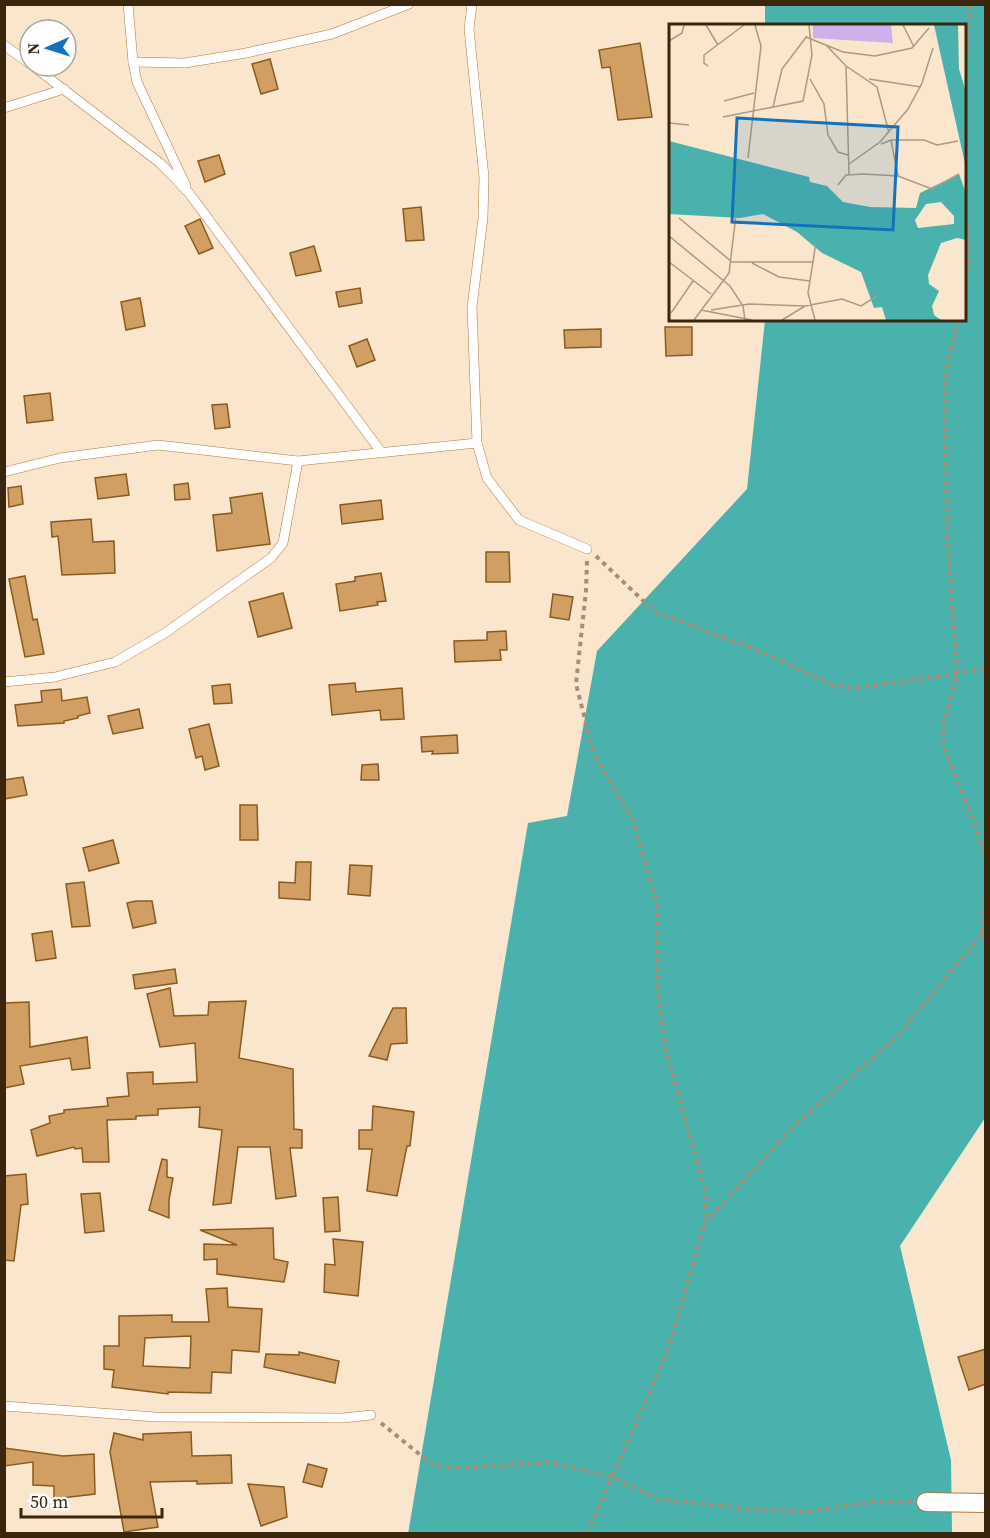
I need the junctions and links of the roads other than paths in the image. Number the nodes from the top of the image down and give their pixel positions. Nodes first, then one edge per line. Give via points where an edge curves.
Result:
1 (128, 4) edge
2 (409, 4) edge
3 (472, 4) edge
4 (4, 45) edge
5 (18, 55) edge
6 (133, 62) junction
7 (49, 78) edge
8 (64, 89) junction
9 (4, 108) edge
10 (189, 193) junction
11 (477, 443) junction
12 (382, 453) junction
13 (298, 461) junction
14 (4, 472) edge
15 (587, 549) road end
16 (4, 682) edge
17 (4, 1406) edge
18 (371, 1415) road end
19 (926, 1502) road end
20 (986, 1503) edge

1 - 6 lane
2 - 6 lane via 332,34 246,53 185,63
3 - 11 lane via 469,29 484,177 472,307
4 - 5 lane
6 - 10 lane via 137,82
7 - 8 lane
8 - 9 lane
8 - 10 lane via 160,163
10 - 12 lane
11 - 12 lane
11 - 15 lane via 487,478 519,520
12 - 13 lane
13 - 14 lane via 158,445 60,458
13 - 16 lane via 283,543 271,558 165,633 115,662 55,677
17 - 18 lane via 168,1418
19 - 20 street

